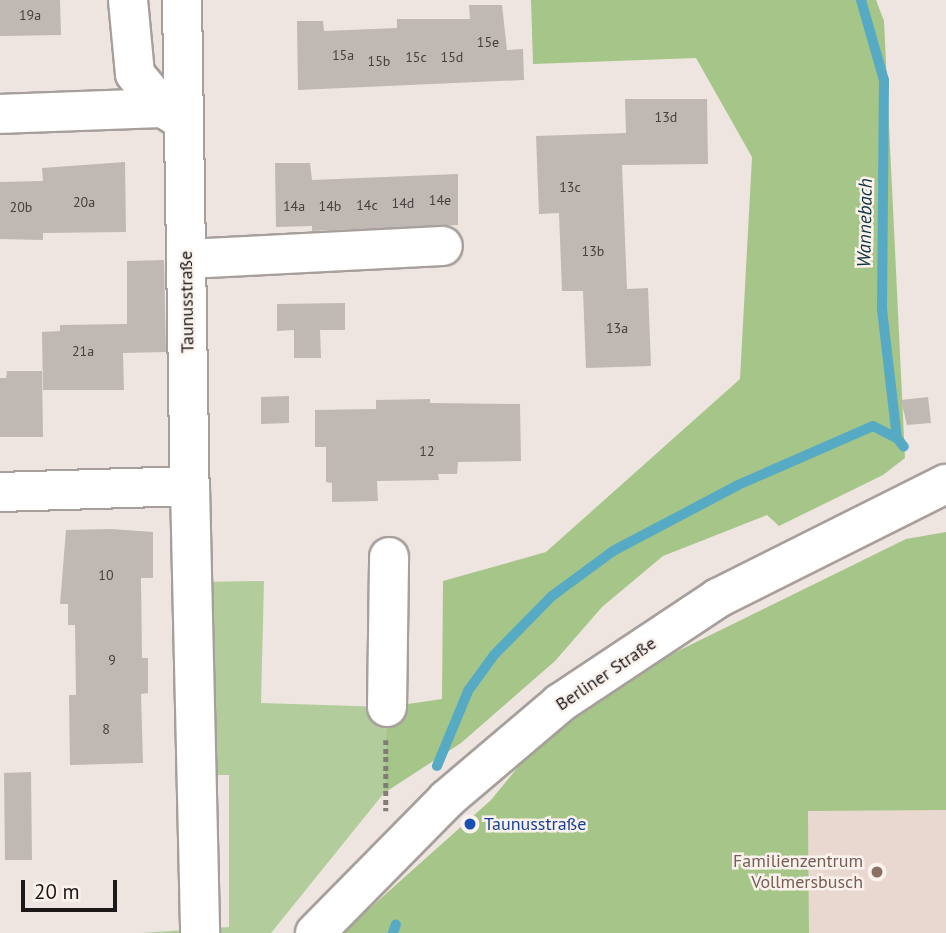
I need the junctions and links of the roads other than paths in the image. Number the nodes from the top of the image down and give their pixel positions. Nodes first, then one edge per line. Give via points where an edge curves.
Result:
1 (128, 0) edge
2 (182, 0) edge
3 (172, 113) junction
4 (0, 114) edge
5 (443, 246) dead end
6 (187, 259) junction
7 (946, 484) edge
8 (190, 486) junction
9 (0, 492) edge
10 (389, 557) dead end
11 (387, 707) road end
12 (200, 933) edge
13 (315, 933) edge

1 - 3 street via 135,74
2 - 3 street, Taunusstraße via 187,86
3 - 4 street
3 - 6 street, Taunusstraße
5 - 6 street
6 - 8 street, Taunusstraße
7 - 13 street, Berliner Straße via 718,598 560,703 407,838
8 - 9 street
8 - 12 street, Taunusstraße
10 - 11 street

